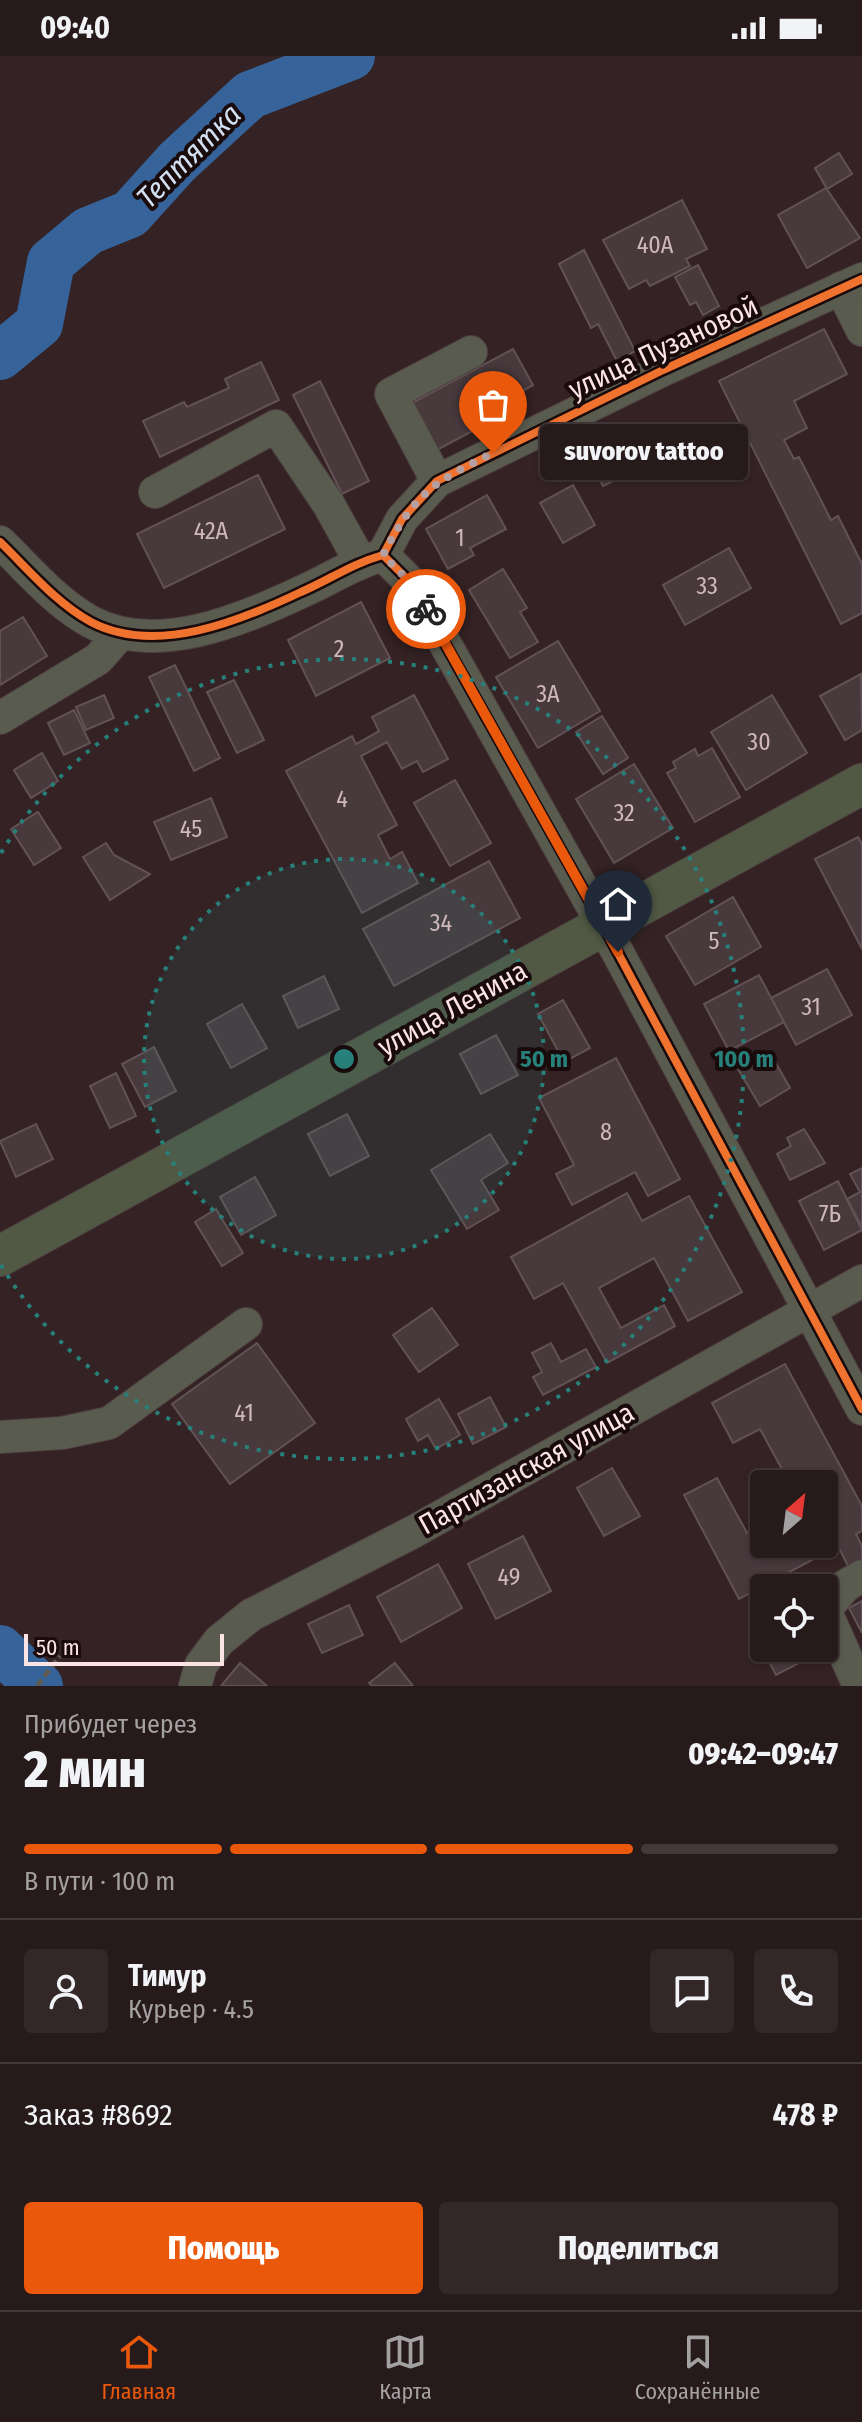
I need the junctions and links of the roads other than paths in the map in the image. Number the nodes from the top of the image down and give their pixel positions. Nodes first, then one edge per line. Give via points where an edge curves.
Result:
1 (851, 284) edge
2 (862, 330) edge
3 (471, 352) dead end
4 (437, 481) junction
5 (155, 492) dead end
6 (0, 542) edge
7 (372, 558) junction
8 (120, 634) junction
9 (0, 718) edge
10 (862, 784) edge
11 (603, 925) junction
12 (0, 1256) edge
13 (862, 1281) edge
14 (808, 1310) junction
15 (246, 1324) dead end
16 (862, 1409) edge
17 (0, 1437) edge
18 (862, 1576) edge
19 (198, 1676) edge
20 (859, 1686) edge

1 - 2 street
1 - 4 street, улица Пузановой
3 - 4 street via 391,394
4 - 7 street, улица Пузановой
5 - 7 street via 276,426
6 - 8 street via 70,607
7 - 8 street via 219,625 152,636
7 - 11 street via 411,583
8 - 9 street via 98,659
10 - 11 main road, улица Ленина
11 - 12 main road, улица Ленина
11 - 14 street
13 - 14 street, Партизанская улица
14 - 16 street
14 - 19 street, Партизанская улица via 413,1532 251,1615 219,1641
15 - 17 street via 109,1423
18 - 20 street via 845,1586 825,1610

